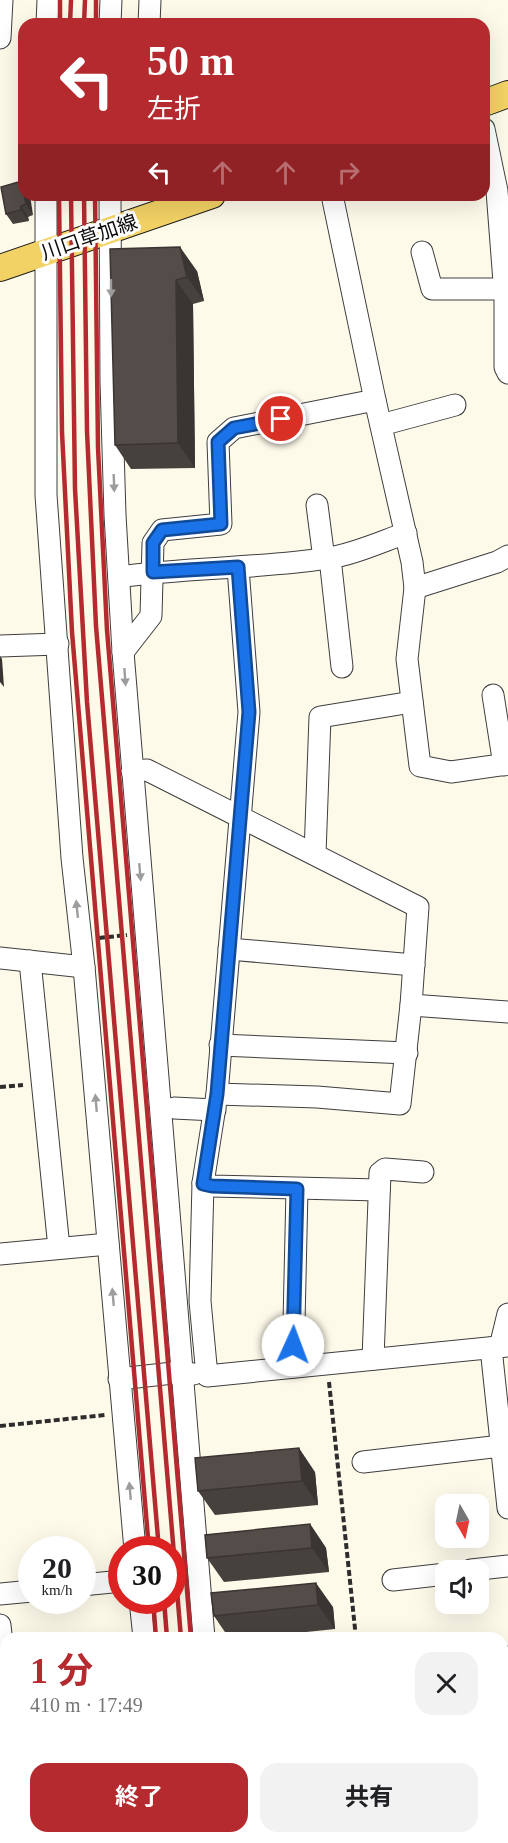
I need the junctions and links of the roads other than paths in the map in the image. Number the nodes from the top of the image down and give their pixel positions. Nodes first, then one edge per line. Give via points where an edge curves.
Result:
1 (2, 0) edge
2 (48, 0) edge
3 (111, 0) edge
4 (150, 0) edge
5 (46, 18) edge
6 (110, 18) edge
7 (149, 18) edge
8 (0, 31) edge
9 (0, 38) edge
10 (508, 94) edge
11 (490, 101) edge
12 (490, 150) edge
13 (503, 197) edge
14 (46, 201) edge
15 (110, 201) edge
16 (194, 201) edge
17 (333, 201) edge
18 (111, 229) junction
19 (46, 252) junction
20 (422, 252) dead end
21 (0, 268) edge
22 (504, 290) junction
23 (506, 318) edge
24 (508, 373) edge
25 (375, 400) junction
26 (455, 405) dead end
27 (381, 424) junction
28 (317, 505) dead end
29 (406, 533) junction
30 (508, 556) edge
31 (327, 559) junction
32 (238, 567) junction
33 (153, 572) junction
34 (119, 577) junction
35 (415, 588) junction
36 (58, 644) junction
37 (0, 646) edge
38 (123, 652) junction
39 (342, 667) dead end
40 (493, 695) dead end
41 (412, 702) junction
42 (506, 764) edge
43 (132, 771) junction
44 (240, 816) junction
45 (315, 854) junction
46 (229, 949) junction
47 (0, 958) edge
48 (30, 961) junction
49 (414, 965) junction
50 (84, 968) junction
51 (411, 1005) junction
52 (508, 1012) edge
53 (220, 1045) junction
54 (407, 1053) junction
55 (216, 1102) junction
56 (174, 1108) dead end
57 (423, 1172) dead end
58 (203, 1184) junction
59 (297, 1189) junction
60 (379, 1191) junction
61 (108, 1244) junction
62 (59, 1248) junction
63 (0, 1254) edge
64 (508, 1314) edge
65 (500, 1347) edge
66 (374, 1359) junction
67 (293, 1367) junction
68 (182, 1372) junction
69 (207, 1376) junction
70 (119, 1379) junction
71 (504, 1460) edge
72 (363, 1462) dead end
73 (508, 1508) edge
74 (134, 1536) edge
75 (508, 1566) edge
76 (489, 1568) edge
77 (435, 1575) edge
78 (393, 1580) dead end
79 (18, 1592) edge
80 (0, 1594) edge
81 (141, 1614) edge
82 (143, 1632) edge
83 (204, 1632) edge

1 - 8 street
2 - 5 street
3 - 6 street
4 - 7 street
8 - 9 street
10 - 11 main road
12 - 13 street
13 - 22 street
14 - 19 street
15 - 18 street
16 - 18 main road, 川口草加線
17 - 25 street
18 - 19 main road, 川口草加線
18 -> 34 street via 111,382
19 - 21 main road, 川口草加線
19 - 36 street via 46,495
20 - 22 street via 432,289
22 - 23 street
23 - 24 street
25 - 27 street
25 - 33 street via 234,428 218,442 221,524 162,530 153,543
26 - 27 street
27 - 29 street
28 - 31 street
29 - 31 street
29 - 35 street
30 - 35 street
31 - 32 street
31 - 39 street
32 - 33 street
32 - 44 street via 249,712
33 - 34 street
33 - 38 street via 151,616
34 - 38 street
35 - 41 street via 407,659
36 - 37 street
50 -> 36 street via 72,858
38 -> 43 street
40 - 42 street
41 - 42 street via 420,766 451,772
41 - 45 street via 320,717
43 - 44 street via 147,770
43 -> 68 street
44 - 45 street
44 - 46 street
45 - 49 street via 418,907
46 - 49 street
46 - 53 street
47 - 48 street
48 - 50 street
48 - 62 street
49 - 51 street
61 -> 50 street
51 - 52 street
51 - 54 street
53 - 54 street
53 - 55 street
54 - 55 street via 400,1104 317,1097
55 - 56 street
55 - 58 street
57 - 60 street via 385,1169 380,1173
58 - 59 street
58 - 69 street via 200,1301
59 - 60 street
59 - 67 street
60 - 66 street
61 - 62 street
70 -> 61 street
62 - 63 street
64 - 65 street
65 - 66 street
65 - 71 street
66 - 67 street
67 - 69 street
68 - 69 street
68 - 70 street
68 - 83 street
74 -> 70 street
71 - 72 street
71 - 73 street
75 - 76 street
77 - 78 street
79 - 80 street
81 - 82 street

